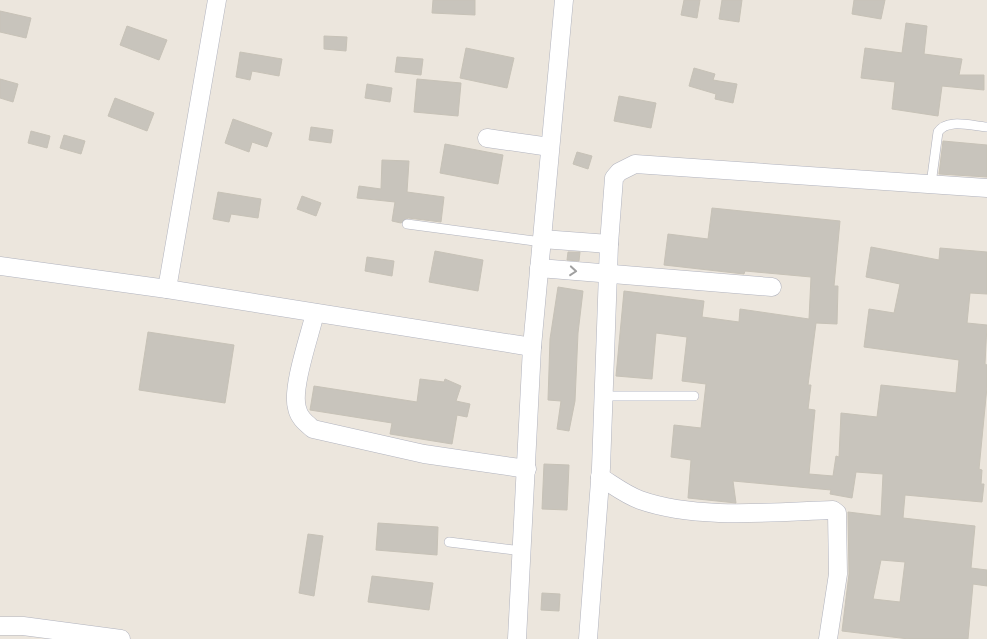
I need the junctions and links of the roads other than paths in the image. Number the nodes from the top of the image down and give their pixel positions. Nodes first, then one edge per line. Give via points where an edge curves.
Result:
1 (217, 0) edge
2 (564, 0) edge
3 (987, 127) edge
4 (486, 138) dead end
5 (550, 147) junction
6 (930, 184) junction
7 (987, 188) edge
8 (407, 224) dead end
9 (542, 241) junction
10 (609, 244) junction
11 (0, 266) edge
12 (539, 268) junction
13 (608, 274) junction
14 (772, 288) dead end
15 (167, 289) junction
16 (316, 313) junction
17 (532, 347) junction
18 (604, 396) junction
19 (694, 396) dead end
20 (527, 469) junction
21 (600, 477) junction
22 (449, 542) dead end
23 (522, 551) junction
24 (0, 626) edge
25 (121, 639) edge
26 (517, 639) edge
27 (588, 639) edge
28 (828, 639) edge

1 - 15 street
2 - 5 street
3 - 6 lane via 942,126 938,132
4 - 5 street
5 - 9 street
6 - 7 street
6 - 10 street via 635,164 614,178
8 - 9 lane
9 - 10 street
9 - 12 street
10 - 13 street
11 - 15 street
12 -> 13 street
12 - 17 street
13 - 14 street
13 - 18 street
15 - 16 street
16 - 17 street
16 - 20 street via 295,393 296,408 313,429 424,454
17 - 20 street
18 - 19 lane
18 - 21 street
20 - 23 street
21 - 27 street
21 - 28 street via 638,500 678,511 768,513 833,510 837,514 838,574
22 - 23 lane
23 - 26 street
24 - 25 street

